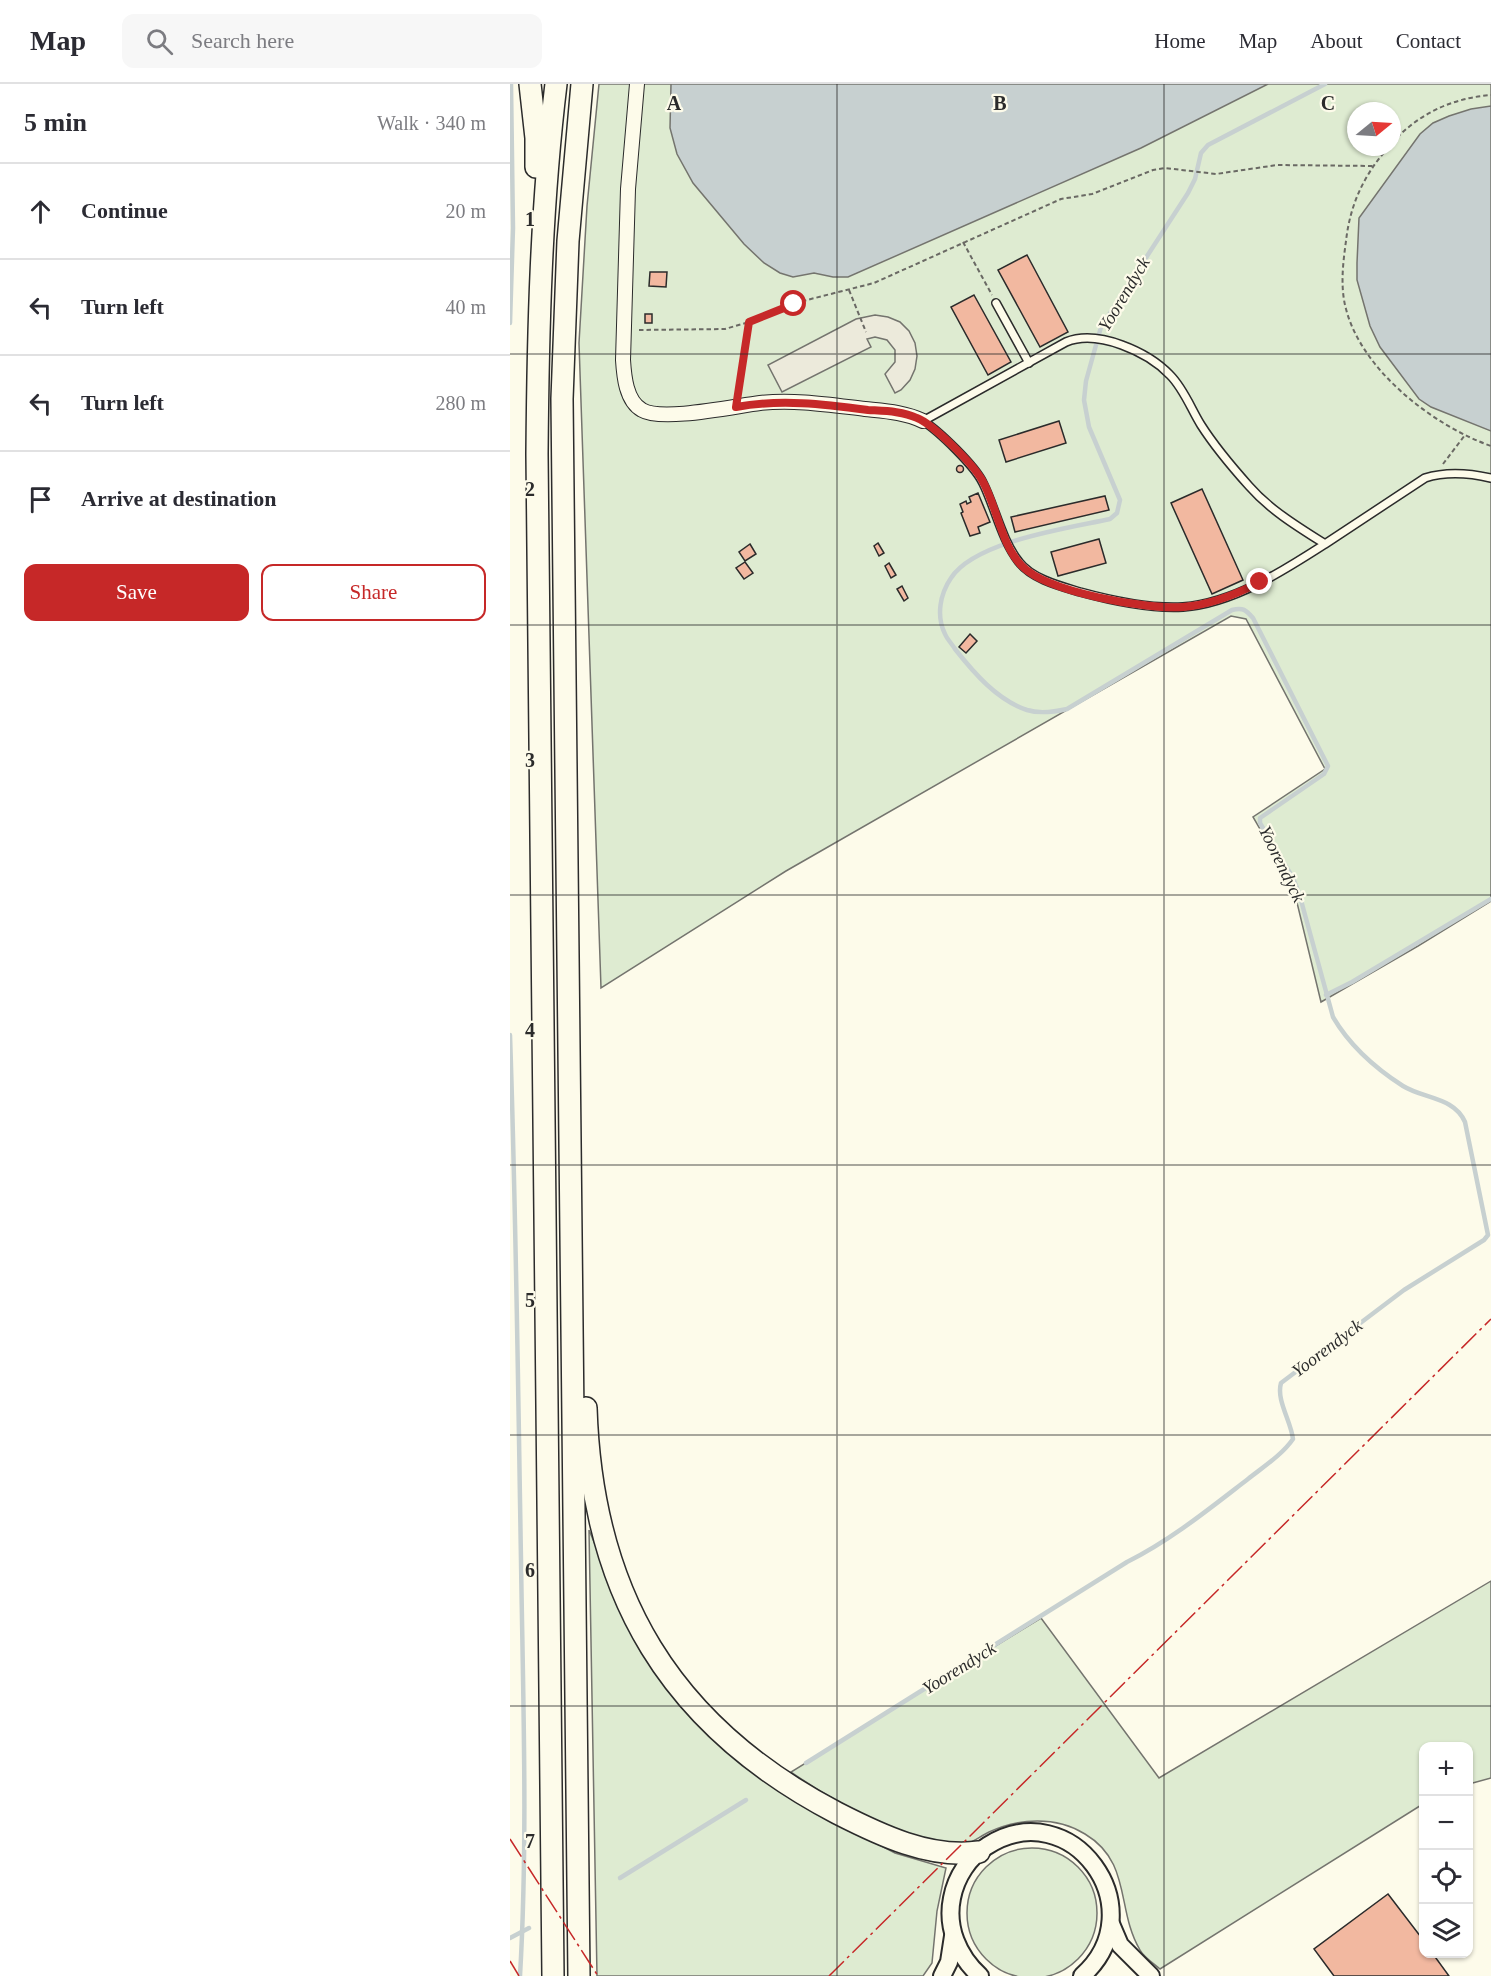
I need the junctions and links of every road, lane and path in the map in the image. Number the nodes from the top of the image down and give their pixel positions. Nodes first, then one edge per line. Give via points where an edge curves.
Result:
1 (530, 84) edge
2 (556, 84) edge
3 (582, 84) edge
4 (637, 84) edge
5 (1491, 96) edge
6 (1401, 135) edge
7 (1382, 156) edge
8 (1374, 166) junction
9 (963, 242) junction
10 (540, 286) junction
11 (849, 290) junction
12 (996, 303) joint
13 (749, 322) junction
14 (624, 329) junction
15 (867, 332) dead end
16 (1029, 363) junction
17 (736, 407) junction
18 (923, 421) junction
19 (1464, 435) junction
20 (1491, 446) edge
21 (1434, 476) junction
22 (1491, 478) edge
23 (1325, 544) junction
24 (570, 1208) junction
25 (979, 1852) junction
26 (552, 1853) junction
27 (1111, 1924) junction
28 (954, 1935) junction
29 (544, 1976) edge
30 (553, 1976) edge
31 (579, 1976) edge
32 (942, 1976) edge
33 (980, 1976) edge
34 (1082, 1976) edge
35 (1151, 1976) edge

1 - 10 highway via 536,138 535,220
2 - 10 highway
3 - 24 highway via 568,231 562,399
4 - 14 street via 628,189
5 - 6 path via 1439,108
7 - 8 path
8 - 9 path via 1277,165 1224,173 1159,169 1092,194 1061,199
8 - 19 path via 1356,197 1347,227 1343,281 1349,321 1369,354 1397,387 1428,414
9 - 11 path via 896,274
9 - 12 path
10 - 26 highway via 537,511
11 - 13 path via 803,301
11 - 15 path
12 - 16 lane
13 - 14 path via 725,329
13 - 17 path
14 - 17 street via 626,386 642,410 667,414
16 - 18 lane
16 - 23 lane via 1072,339 1090,338 1123,346 1154,361 1170,374 1205,432 1254,492
17 - 18 street via 791,402 893,412
18 - 23 lane via 982,480 1011,550 1026,570 1071,589 1119,601 1171,607 1195,605 1242,590
19 - 20 path
19 - 21 path
21 - 22 lane via 1464,474
21 - 23 lane via 1418,482
24 - 25 highway via 584,1311 593,1493 618,1582 649,1645 710,1722 787,1784 846,1818 905,1842 949,1854
24 - 31 highway
25 - 27 street via 1000,1839 1024,1833 1049,1835 1072,1844 1091,1860 1105,1881
25 - 28 street via 963,1870 953,1893
26 - 29 highway
26 - 30 highway
27 - 34 street via 1101,1953
27 - 35 street via 1124,1950
28 - 32 street
28 - 33 street via 964,1958

